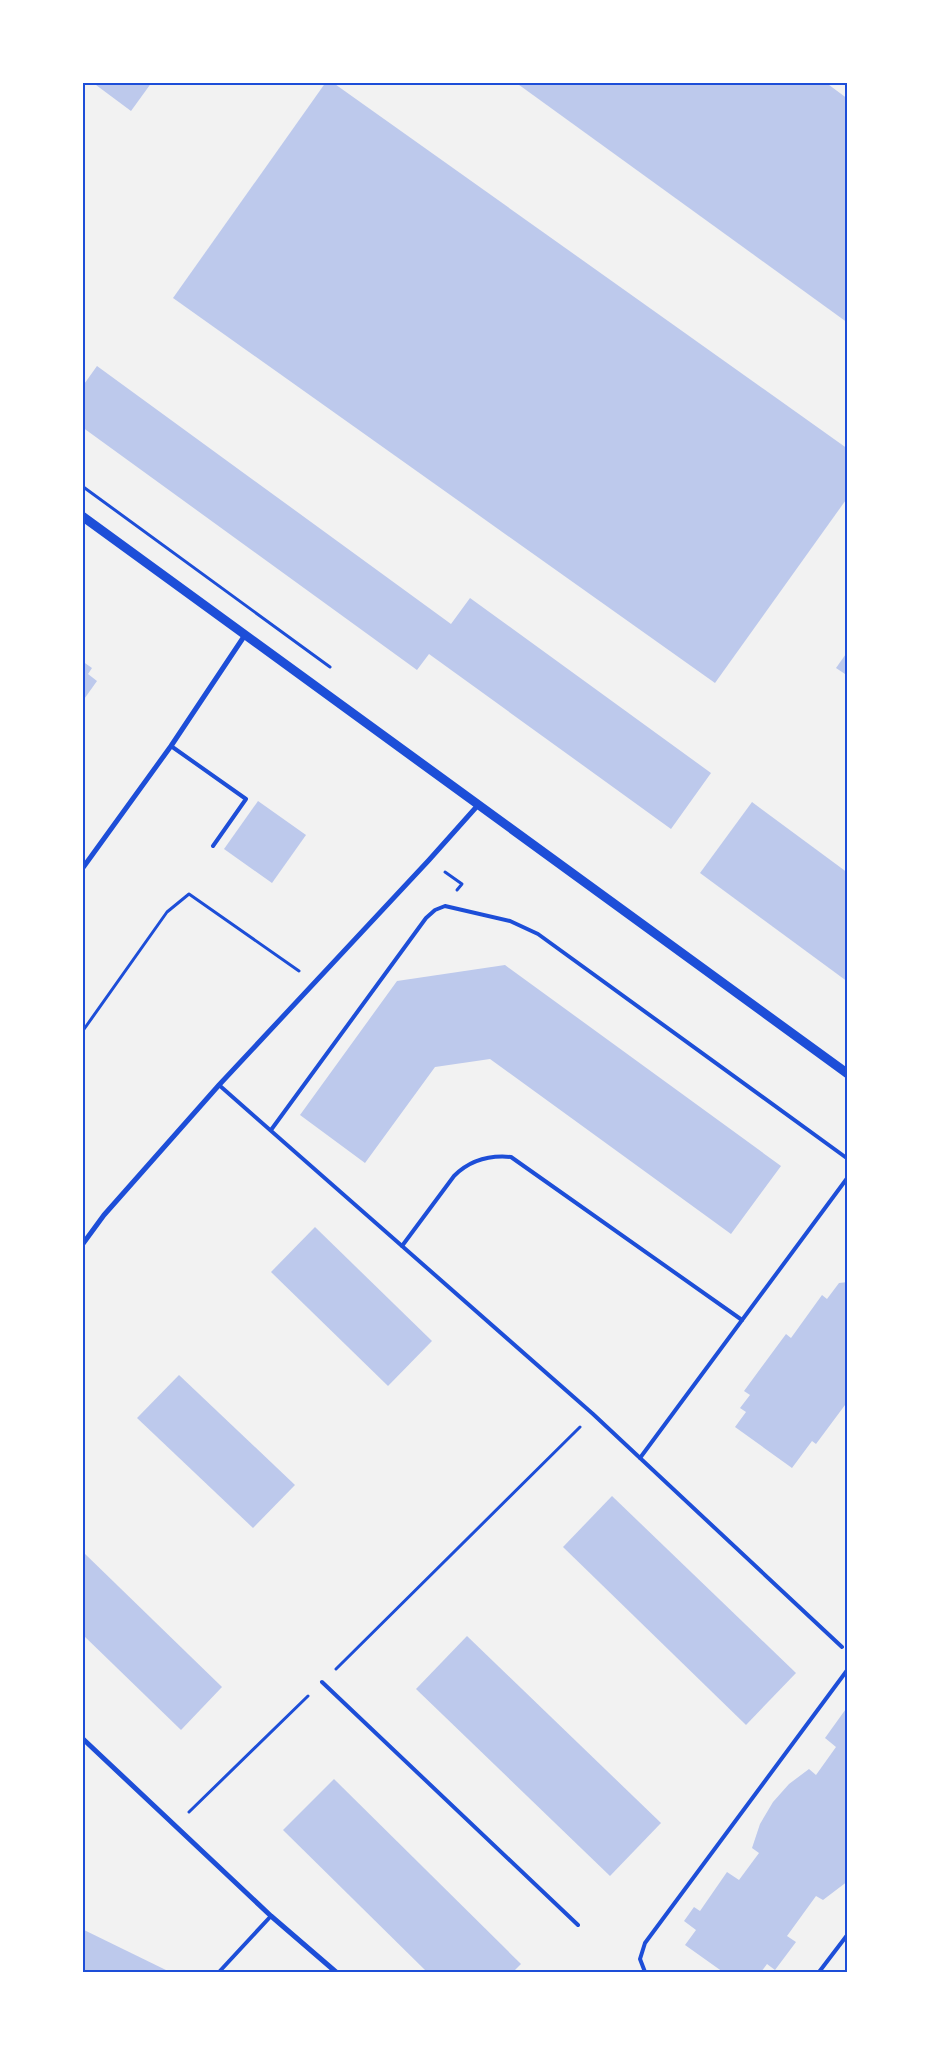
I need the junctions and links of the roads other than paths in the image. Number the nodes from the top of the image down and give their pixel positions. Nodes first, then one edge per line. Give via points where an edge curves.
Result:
1 (82, 516) edge
2 (245, 635) junction
3 (171, 746) junction
4 (479, 804) junction
5 (213, 846) dead end
6 (82, 869) edge
7 (848, 1074) edge
8 (219, 1085) junction
9 (270, 1130) junction
10 (848, 1159) edge
11 (848, 1177) edge
12 (82, 1245) edge
13 (402, 1246) junction
14 (742, 1320) junction
15 (640, 1458) junction
16 (842, 1646) dead end
17 (848, 1669) edge
18 (322, 1682) road end
19 (82, 1738) edge
20 (271, 1916) junction
21 (578, 1925) dead end
22 (848, 1934) edge
23 (218, 1972) edge
24 (336, 1972) edge
25 (645, 1972) edge
26 (819, 1972) edge

1 - 2 street
2 - 3 street
2 - 4 street
3 - 5 lane via 246,799
3 - 6 street
4 - 7 street
4 - 8 street
8 - 9 lane
8 - 12 street via 104,1215
9 - 10 lane via 426,918 445,906 510,921 538,934
9 - 13 lane
11 - 14 lane
13 - 14 lane via 465,1166 476,1160 512,1157
13 - 15 lane
14 - 15 lane
15 - 16 lane
17 - 25 lane via 645,1943 640,1958
18 - 21 lane
19 - 20 street
20 - 23 lane
20 - 24 street
22 - 26 lane

